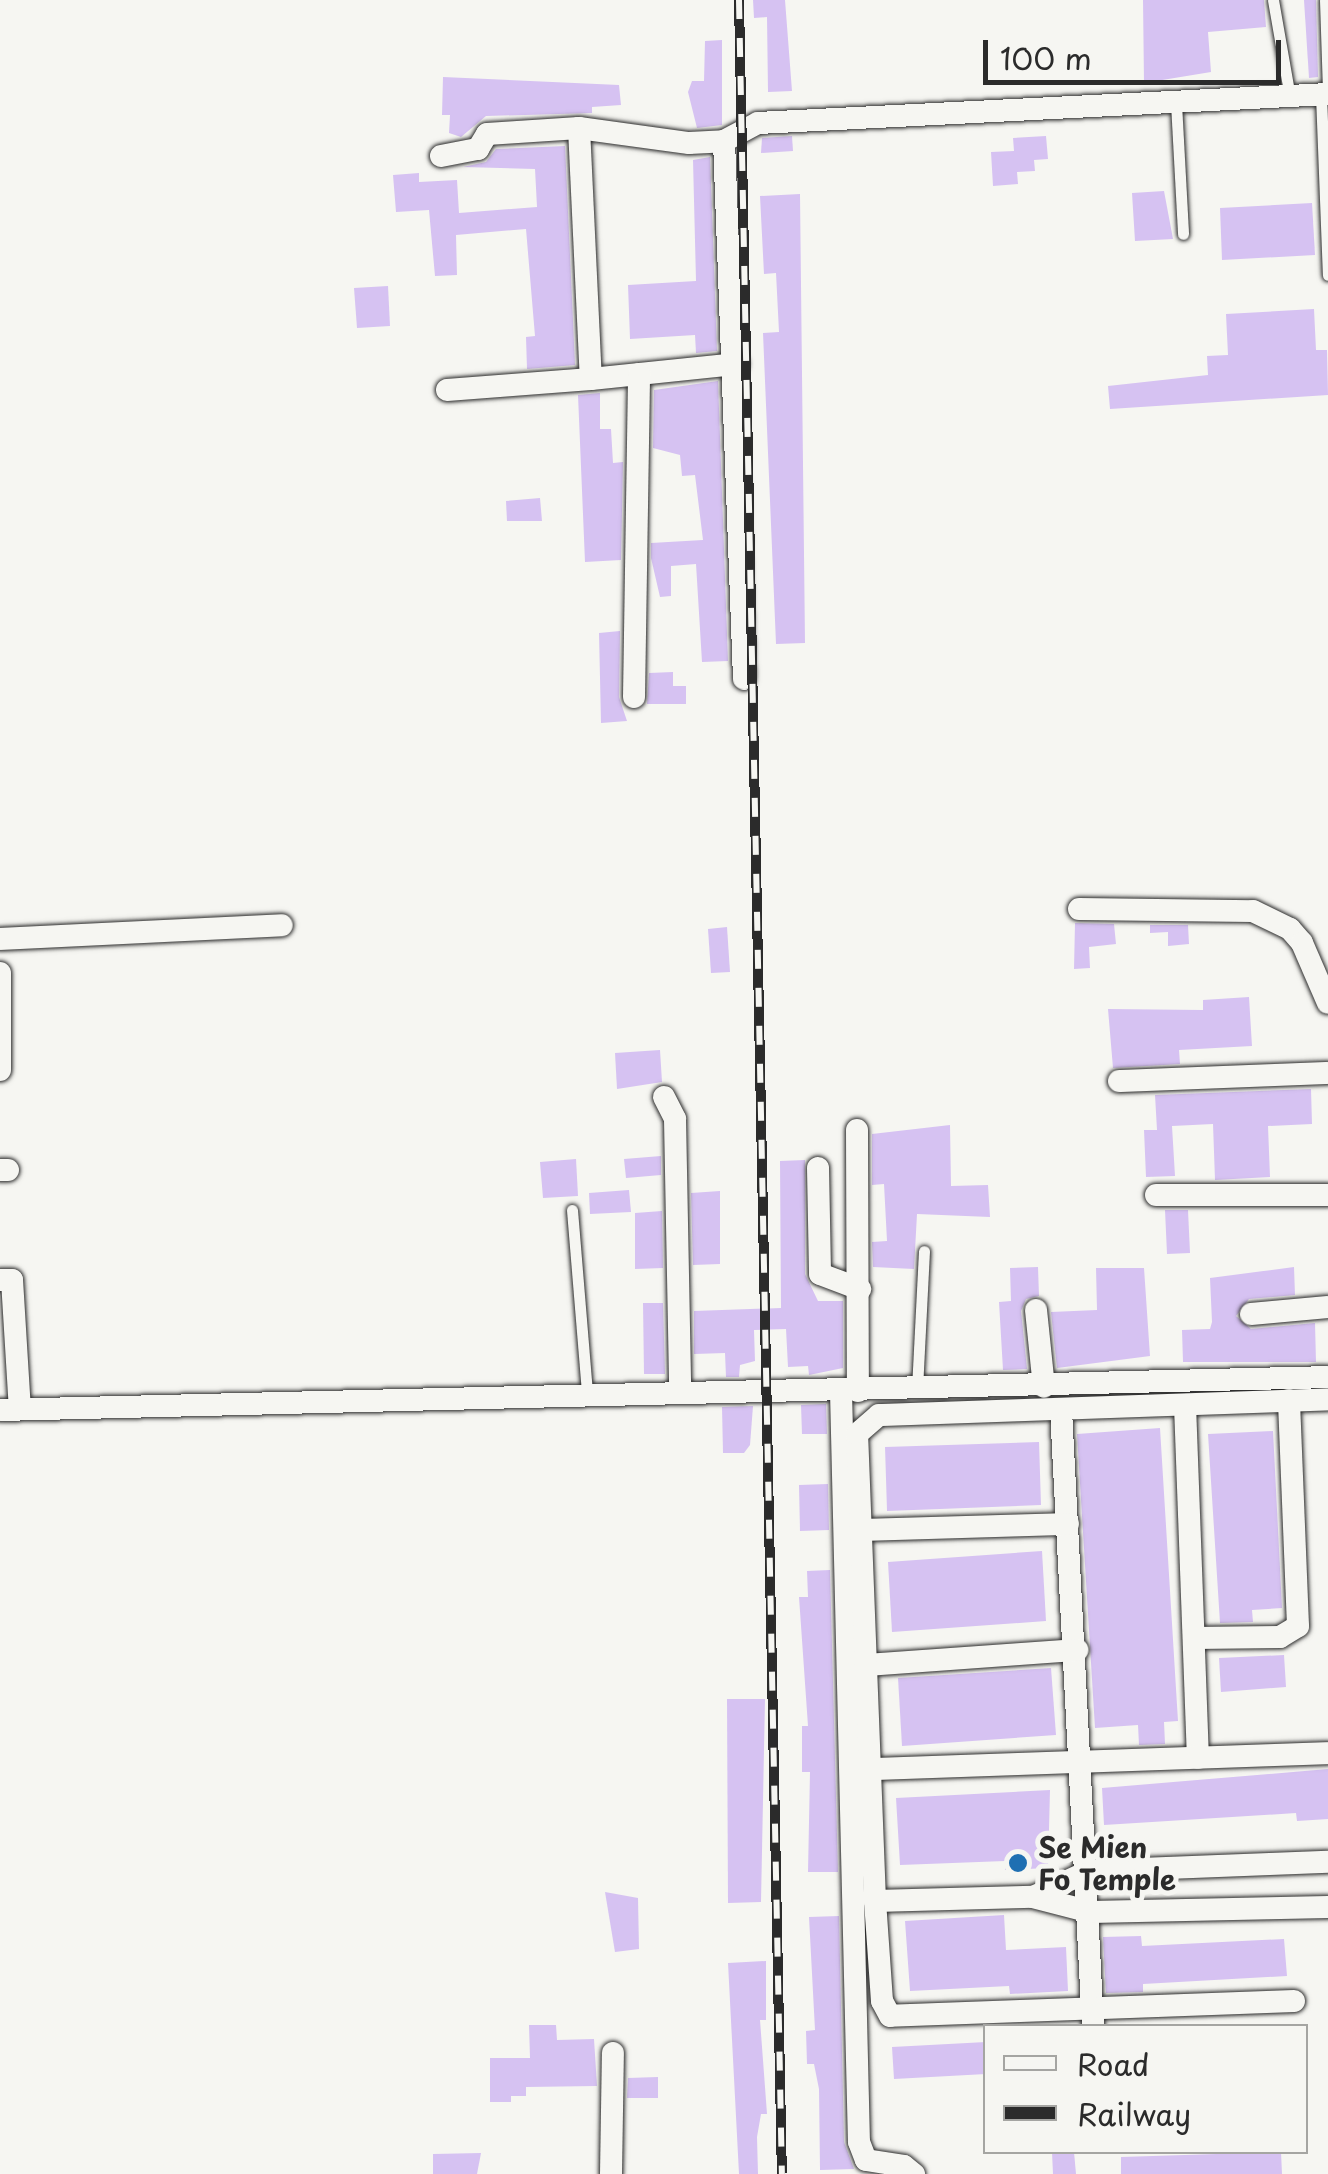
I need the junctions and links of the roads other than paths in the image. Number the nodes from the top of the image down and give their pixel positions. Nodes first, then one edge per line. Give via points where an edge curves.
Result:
1 (1273, 0) edge
2 (1325, 0) edge
3 (1326, 93) edge
4 (1290, 97) junction
5 (1176, 104) junction
6 (579, 128) junction
7 (724, 141) junction
8 (442, 156) dead end
9 (1183, 234) dead end
10 (1328, 275) edge
11 (737, 364) junction
12 (640, 374) junction
13 (591, 379) junction
14 (447, 390) dead end
15 (744, 679) dead end
16 (634, 697) dead end
17 (1080, 910) dead end
18 (282, 925) dead end
19 (0, 939) edge
20 (0, 976) edge
21 (1328, 1003) edge
22 (0, 1070) edge
23 (1328, 1073) edge
24 (1119, 1081) dead end
25 (664, 1097) dead end
26 (857, 1130) dead end
27 (818, 1168) dead end
28 (1156, 1195) dead end
29 (1328, 1195) edge
30 (572, 1210) dead end
31 (924, 1250) dead end
32 (0, 1280) edge
33 (860, 1288) junction
34 (1328, 1307) edge
35 (1036, 1310) dead end
36 (1251, 1314) dead end
37 (1328, 1377) edge
38 (1044, 1388) junction
39 (680, 1390) junction
40 (917, 1390) junction
41 (849, 1391) junction
42 (587, 1393) junction
43 (1328, 1399) edge
44 (1289, 1400) junction
45 (1185, 1405) junction
46 (10, 1409) edge
47 (1061, 1410) junction
48 (1068, 1524) junction
49 (864, 1530) junction
50 (1194, 1638) junction
51 (1077, 1650) junction
52 (868, 1665) junction
53 (1328, 1754) edge
54 (1198, 1758) junction
55 (1084, 1762) junction
56 (872, 1768) junction
57 (1328, 1862) edge
58 (1089, 1870) junction
59 (1033, 1896) junction
60 (875, 1901) junction
61 (1328, 1907) edge
62 (1091, 1912) junction
63 (1294, 2001) dead end
64 (1093, 2018) edge
65 (613, 2053) dead end
66 (611, 2174) edge
67 (914, 2174) edge

1 - 4 lane
2 - 3 lane
3 - 4 street
3 - 10 lane
4 - 5 street
5 - 7 street via 758,123
5 - 9 lane
6 - 7 street via 688,144
6 - 8 street via 487,134 478,149
6 - 13 street
7 - 11 street
11 - 12 street
11 - 15 street
12 - 13 street
12 - 16 street
13 - 14 street
17 - 21 street via 1253,911 1302,943
18 - 19 street
20 - 22 street
23 - 24 street
25 - 39 street via 675,1120
26 - 33 street
27 - 33 street via 820,1274
28 - 29 street
30 - 42 lane
31 - 40 lane
32 - 46 street via 12,1280
33 - 41 street
34 - 36 street
35 - 38 street
37 - 38 street
38 - 40 street
39 - 41 street
39 - 42 street
40 - 41 street
41 - 67 street via 859,2142 866,2160
42 - 46 street
43 - 44 street
44 - 45 street
44 - 50 street via 1298,1626 1280,1637
45 - 47 street
45 - 50 street
47 - 48 street
47 - 49 street via 870,1418 857,1434
48 - 49 street
48 - 51 street
49 - 52 street
50 - 54 street
51 - 52 street
51 - 55 street
52 - 56 street
53 - 54 street
54 - 55 street
55 - 56 street
55 - 58 street
56 - 60 street
57 - 58 street
58 - 59 street
58 - 62 street
59 - 60 street
59 - 62 street
60 - 64 street via 882,2001 894,2019
61 - 62 street
62 - 64 street
63 - 64 street
65 - 66 street

